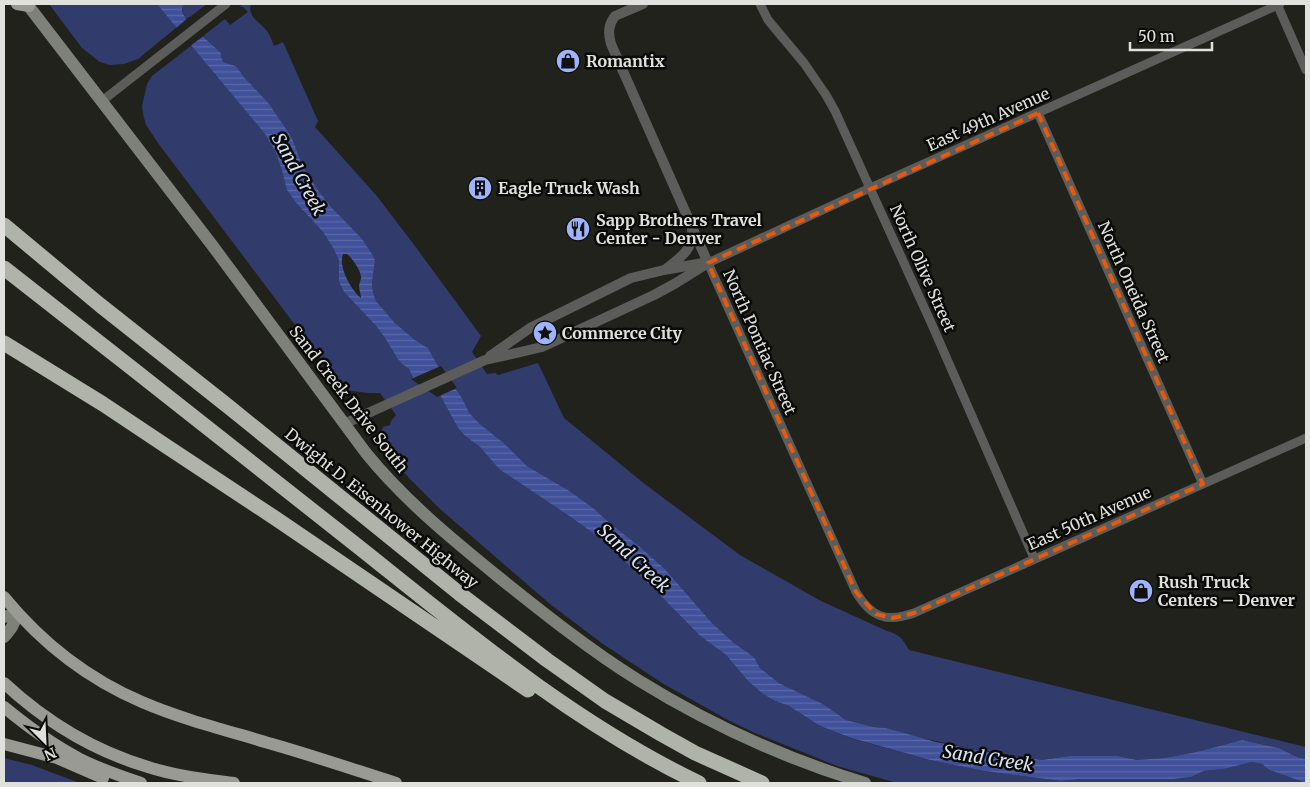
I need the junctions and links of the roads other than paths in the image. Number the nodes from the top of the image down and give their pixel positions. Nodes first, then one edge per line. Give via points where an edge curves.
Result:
1 (226, 4) edge
2 (643, 4) edge
3 (760, 4) edge
4 (1278, 4) edge
5 (25, 5) edge
6 (1306, 70) edge
7 (102, 101) junction
8 (1038, 113) junction
9 (870, 188) junction
10 (4, 225) edge
11 (692, 226) junction
12 (708, 262) junction
13 (4, 268) edge
14 (664, 270) junction
15 (4, 343) edge
16 (4, 353) edge
17 (27, 358) junction
18 (485, 360) junction
19 (344, 424) junction
20 (1306, 438) edge
21 (1203, 484) junction
22 (1034, 558) junction
23 (4, 597) edge
24 (17, 613) junction
25 (882, 616) joint
26 (4, 617) edge
27 (4, 637) edge
28 (4, 683) edge
29 (4, 707) edge
30 (576, 713) junction
31 (4, 744) edge
32 (115, 783) edge
33 (141, 783) edge
34 (234, 783) edge
35 (396, 783) edge
36 (699, 783) edge
37 (762, 783) edge
38 (865, 783) edge

1 - 7 street
2 - 11 street, North Pontiac Street via 615,16 608,35
3 - 9 street, North Olive Street via 768,20 826,95
4 - 6 street
4 - 8 street, East 49th Avenue
5 - 7 main road, Sand Creek Drive South
7 - 19 main road, Sand Creek Drive South
8 - 9 street, East 49th Avenue
8 - 21 street, North Oneida Street
9 - 12 street, East 49th Avenue
9 - 22 street, North Olive Street
10 - 37 highway, Dwight D. Eisenhower Highway via 547,660 605,701 661,734
11 - 12 street, North Pontiac Street
11 - 14 street via 693,239 687,250
12 - 14 street, East 49th Avenue
12 - 18 street, East 49th Avenue via 676,284 542,347
12 - 25 street, North Pontiac Street via 856,592 870,611
13 - 30 highway via 408,587
14 - 18 street, East 49th Avenue via 631,278 530,328
15 - 17 highway
16 - 17 highway
17 - 30 highway via 103,404 275,518 526,690
18 - 19 street, East 49th Avenue
19 - 38 main road, Sand Creek Drive South via 382,472 428,518 537,608 606,659 671,700 734,732 795,759
20 - 21 street, East 50th Avenue
21 - 22 street, East 50th Avenue
22 - 25 street, East 50th Avenue via 904,617
23 - 24 main road
24 - 26 main road
24 - 27 main road via 13,627
24 - 35 main road via 48,643 88,673 143,702 214,728
28 - 34 main road via 46,718 103,750 148,768
29 - 33 main road via 40,735 79,758
30 - 36 highway
31 - 32 main road via 56,758

